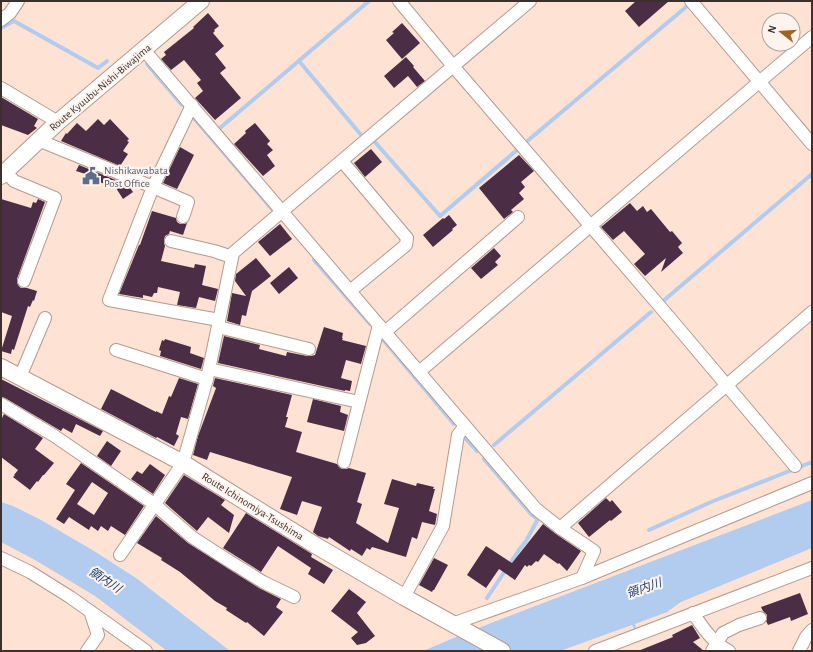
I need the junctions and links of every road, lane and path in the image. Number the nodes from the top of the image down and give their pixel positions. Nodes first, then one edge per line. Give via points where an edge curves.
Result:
1 (18, 1) edge
2 (201, 1) edge
3 (398, 1) edge
4 (530, 1) edge
5 (691, 1) edge
6 (1, 20) edge
7 (812, 37) edge
8 (144, 50) junction
9 (454, 66) junction
10 (759, 81) junction
11 (1, 88) edge
12 (192, 105) junction
13 (58, 122) junction
14 (38, 140) junction
15 (812, 144) edge
16 (342, 161) junction
17 (3, 174) edge
18 (153, 187) junction
19 (283, 212) junction
20 (183, 217) dead end
21 (518, 217) dead end
22 (590, 226) junction
23 (171, 241) dead end
24 (232, 257) junction
25 (24, 281) dead end
26 (350, 291) junction
27 (812, 312) edge
28 (45, 318) dead end
29 (219, 323) junction
30 (382, 328) junction
31 (309, 349) dead end
32 (116, 350) dead end
33 (1, 367) edge
34 (419, 372) junction
35 (208, 374) junction
36 (20, 377) junction
37 (726, 385) junction
38 (359, 402) junction
39 (1, 404) edge
40 (465, 426) junction
41 (344, 462) dead end
42 (183, 463) junction
43 (795, 466) dead end
44 (812, 483) edge
45 (154, 504) junction
46 (560, 528) junction
47 (120, 555) dead end
48 (1, 558) edge
49 (812, 568) edge
50 (582, 578) junction
51 (294, 597) dead end
52 (404, 597) junction
53 (90, 611) junction
54 (693, 613) junction
55 (760, 618) dead end
56 (457, 627) junction
57 (812, 630) edge
58 (714, 647) edge
59 (87, 651) edge
60 (146, 651) edge
61 (502, 651) edge
62 (595, 651) edge
63 (729, 651) edge
64 (799, 651) edge

1 - 6 street via 10,13
2 - 8 main road, Route Kyuubu-Nishi-Biwajima
3 - 9 street
4 - 9 street
5 - 10 street
7 - 10 street
8 - 12 street
8 - 13 main road, Route Kyuubu-Nishi-Biwajima
9 - 16 street
9 - 22 street
10 - 15 street
10 - 22 street
11 - 13 street
12 - 18 street
12 - 19 street
13 - 14 main road, Route Kyuubu-Nishi-Biwajima
14 - 17 main road, Route Kyuubu-Nishi-Biwajima
14 - 18 street
16 - 19 street
16 - 26 street via 407,238 406,245
17 - 25 street via 55,198
18 - 20 street via 188,202
18 - 29 street via 109,300
19 - 24 street via 233,253
19 - 26 street
21 - 30 street
22 - 34 street
22 - 37 street
23 - 24 street
24 - 29 street
26 - 30 street
27 - 37 street
28 - 36 street
29 - 31 street
29 - 35 street
30 - 34 street
30 - 38 street
32 - 35 street
33 - 36 main road, Route Ichinomiya-Tsushima
34 - 40 street
35 - 38 street
35 - 42 street
36 - 42 main road, Route Ichinomiya-Tsushima
37 - 43 street
37 - 46 street
38 - 41 street
39 - 45 street via 53,435
40 - 46 street via 536,509
40 - 52 street via 458,435 443,526
42 - 45 street
42 - 52 main road, Route Ichinomiya-Tsushima
44 - 50 street
45 - 47 street
45 - 51 street via 192,537 228,561
46 - 50 street via 594,551
48 - 53 street via 30,572
49 - 54 street
50 - 56 street
52 - 56 main road, Route Ichinomiya-Tsushima
53 - 59 street via 98,635
53 - 60 street
54 - 58 street via 709,635
54 - 62 street
55 - 58 street via 723,633
56 - 61 main road, Route Ichinomiya-Tsushima
57 - 64 street
58 - 63 street

